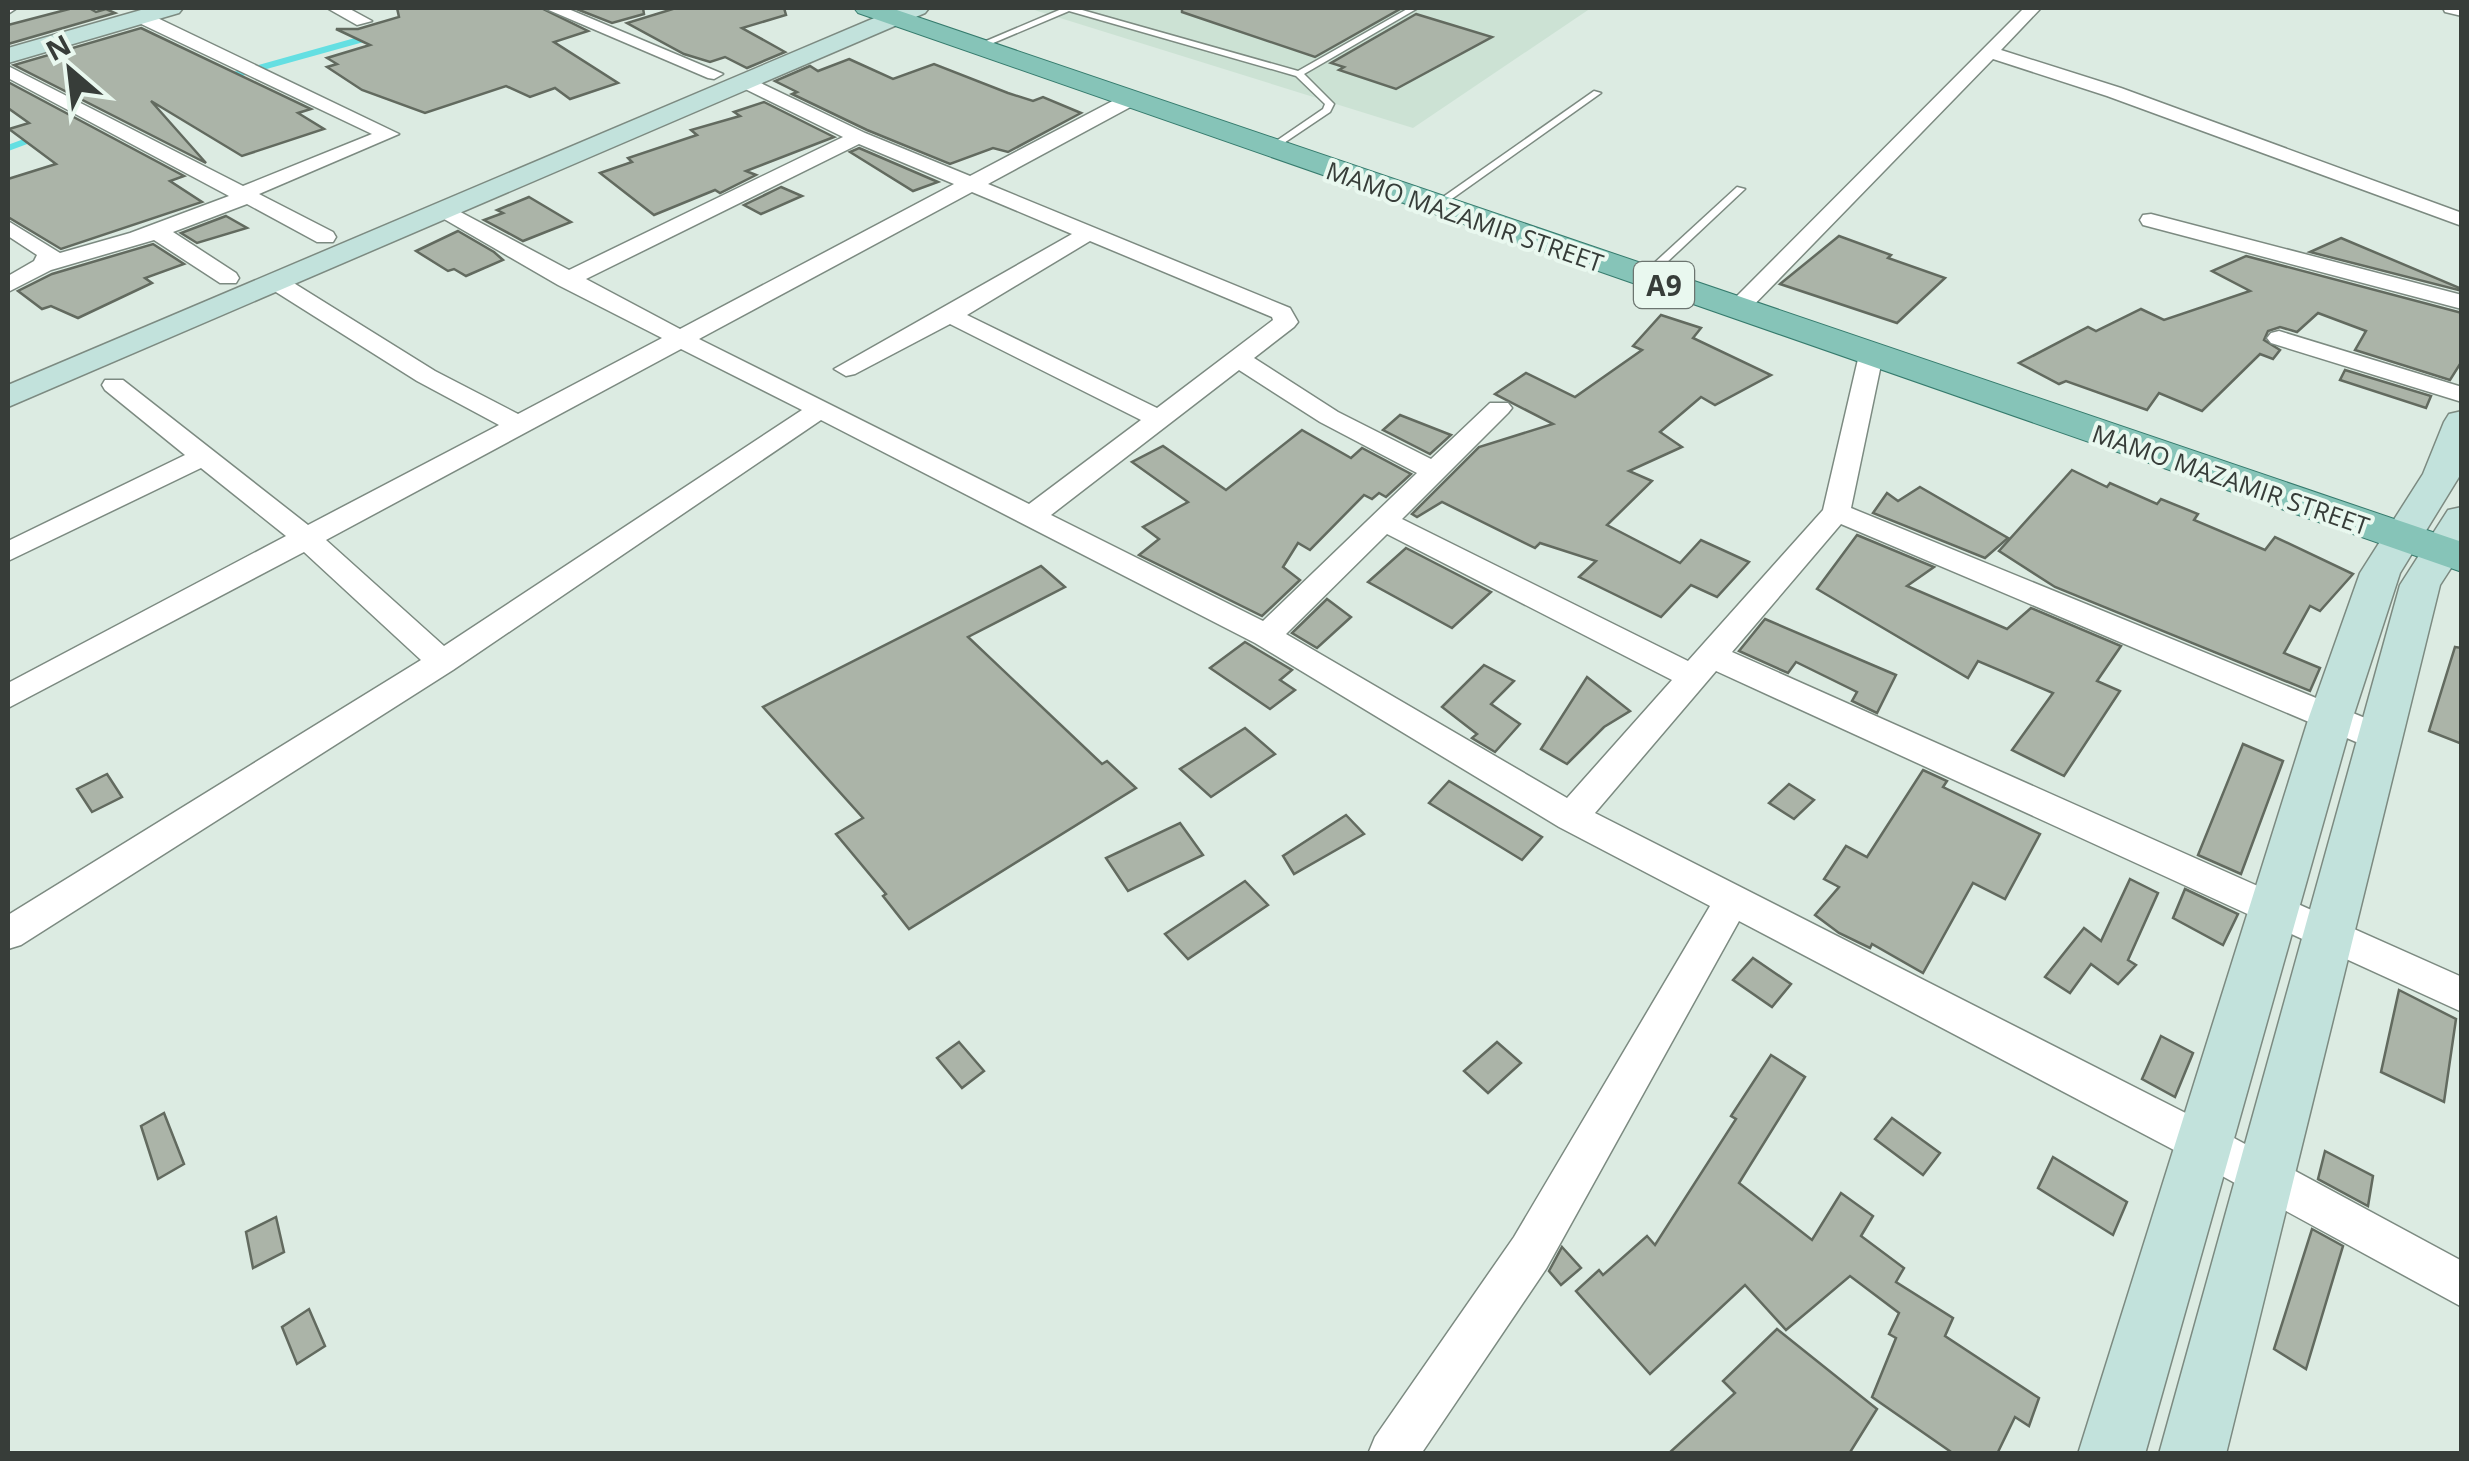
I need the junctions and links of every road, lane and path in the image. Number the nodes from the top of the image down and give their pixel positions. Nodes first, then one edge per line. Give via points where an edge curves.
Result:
1 (335, 8) edge
2 (552, 8) edge
3 (1068, 8) edge
4 (1414, 8) edge
5 (2032, 8) edge
6 (2452, 8) edge
7 (887, 10) edge
8 (150, 11) edge
9 (2462, 11) edge
10 (363, 21) dead end
11 (976, 47) junction
12 (1989, 52) junction
13 (8, 56) edge
14 (8, 71) edge
15 (1299, 74) junction
16 (729, 77) junction
17 (1597, 92) dead end
18 (1128, 100) junction
19 (858, 137) junction
20 (1272, 148) junction
21 (972, 184) junction
22 (1740, 189) dead end
23 (242, 196) junction
24 (1436, 206) junction
25 (443, 212) junction
26 (2152, 220) dead end
27 (2462, 220) edge
28 (8, 227) edge
29 (157, 232) junction
30 (1090, 232) junction
31 (325, 238) junction
32 (43, 265) junction
33 (228, 278) junction
34 (1644, 278) junction
35 (566, 280) junction
36 (276, 282) junction
37 (8, 285) edge
38 (2462, 302) edge
39 (1736, 310) junction
40 (950, 315) junction
41 (2279, 338) dead end
42 (680, 339) junction
43 (1871, 355) junction
44 (1239, 359) junction
45 (846, 369) dead end
46 (8, 372) edge
47 (114, 385) dead end
48 (2462, 395) edge
49 (8, 397) edge
50 (1499, 408) dead end
51 (821, 409) junction
52 (1161, 420) junction
53 (2462, 422) edge
54 (520, 424) junction
55 (205, 455) junction
56 (1434, 471) junction
57 (1836, 512) junction
58 (1030, 517) junction
59 (1382, 520) junction
60 (306, 538) junction
61 (2442, 541) edge
62 (8, 552) edge
63 (1266, 636) junction
64 (442, 662) junction
65 (1700, 665) junction
66 (8, 697) edge
67 (2330, 717) junction
68 (2380, 738) junction
69 (1571, 817) junction
70 (1730, 902) junction
71 (2274, 907) junction
72 (2329, 933) junction
73 (8, 934) edge
74 (2462, 995) edge
75 (2206, 1145) junction
76 (2265, 1176) junction
77 (2462, 1285) edge
78 (1392, 1454) edge
79 (2111, 1454) edge
80 (2192, 1454) edge

1 - 10 street
2 - 16 street
3 - 11 lane
3 - 15 lane
4 - 15 lane
5 - 12 street
6 - 9 street
7 - 11 main road, MAMO MAZAMIR STREET / A9
7 - 16 street
8 - 13 street
8 - 23 street via 247,70 389,134
11 - 18 main road, MAMO MAZAMIR STREET / A9
12 - 27 street
12 - 39 street
14 - 23 street
15 - 20 lane via 1330,104
16 - 19 street
16 - 25 street
16 - 31 street
17 - 24 lane
18 - 20 main road, MAMO MAZAMIR STREET / A9
18 - 21 street
19 - 21 street
19 - 35 street
20 - 24 main road, MAMO MAZAMIR STREET / A9
21 - 30 street
21 - 42 street
22 - 34 lane
23 - 29 street
23 - 31 street
24 - 34 main road, MAMO MAZAMIR STREET / A9
25 - 35 street
25 - 36 street
26 - 38 street
28 - 32 street via 50,253
29 - 32 street
29 - 33 street
30 - 40 street
30 - 44 street via 1282,314 1286,322
31 - 33 street
32 - 37 street
33 - 46 street
34 - 39 main road, MAMO MAZAMIR STREET / A9
35 - 42 street
36 - 49 street
36 - 54 street via 426,376
39 - 43 main road, MAMO MAZAMIR STREET / A9
40 - 45 street
40 - 52 street
41 - 48 street
42 - 51 street
42 - 54 street
43 - 57 street
43 - 61 main road, MAMO MAZAMIR STREET / A9
44 - 52 street
44 - 56 street via 1329,417
47 - 55 street
50 - 56 street
51 - 58 street
51 - 64 street
52 - 58 street
53 - 61 street via 2442,474
54 - 60 street
55 - 60 street
55 - 62 street
56 - 59 street
57 - 65 street
57 - 67 street
58 - 63 street
59 - 63 street
59 - 65 street
60 - 64 street
60 - 66 street
61 - 67 street via 2380,572
61 - 68 street via 2420,585
63 - 69 street
64 - 73 street
65 - 69 street
65 - 71 street
67 - 68 street
67 - 71 street
68 - 72 street
69 - 70 street
70 - 75 street
70 - 78 street via 1530,1254
71 - 72 street
71 - 75 street
72 - 74 street
72 - 76 street
75 - 76 street
75 - 79 street
76 - 77 street
76 - 80 street

